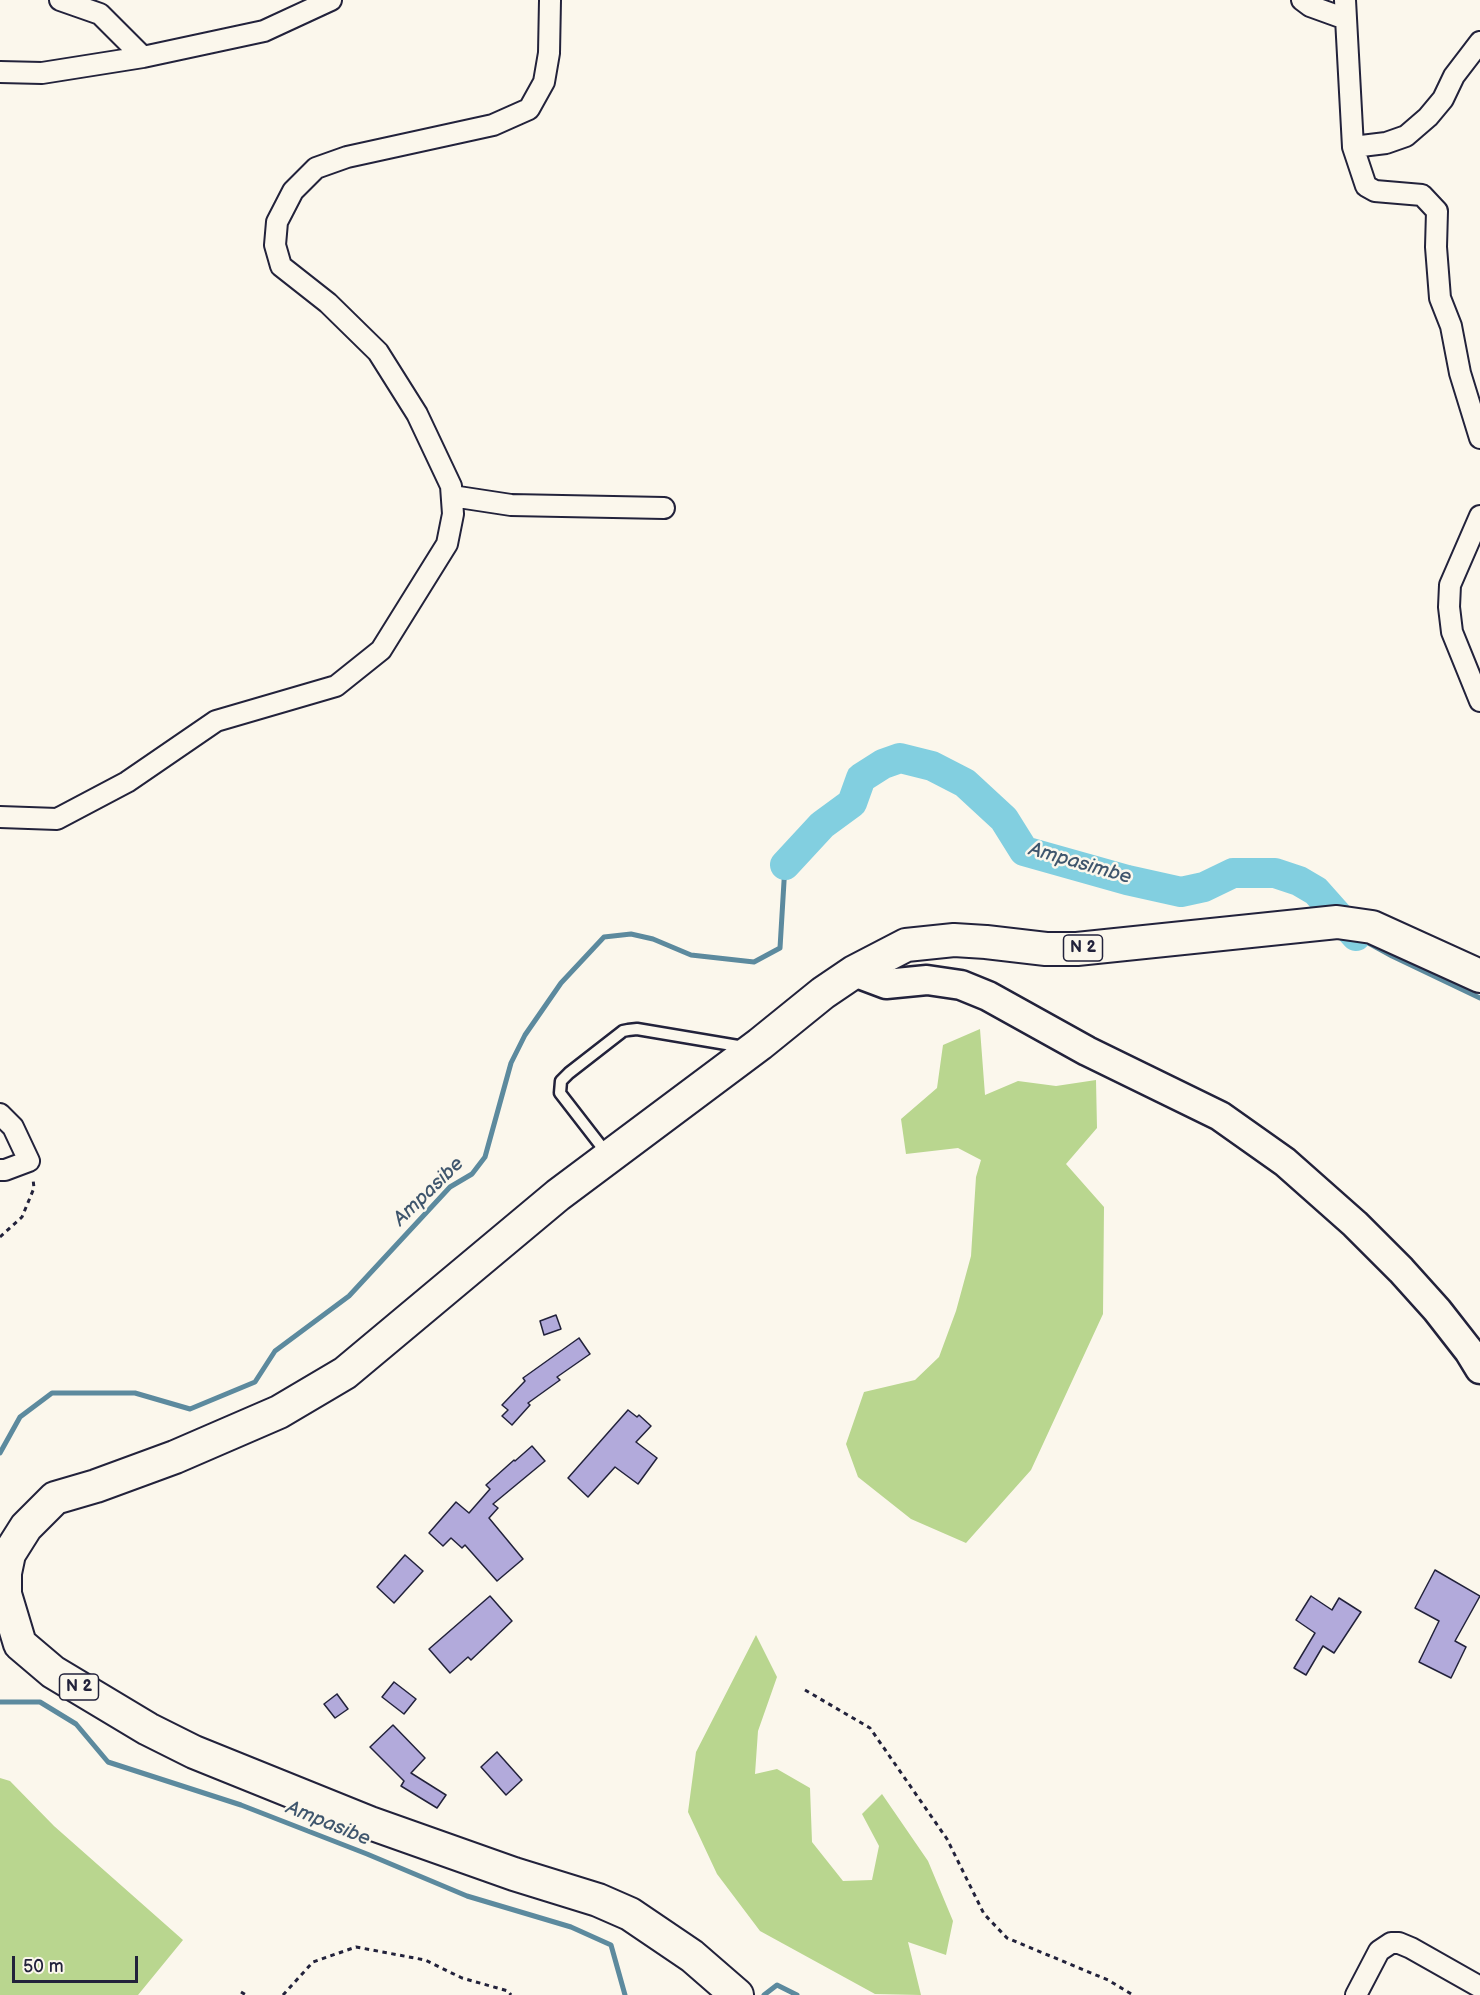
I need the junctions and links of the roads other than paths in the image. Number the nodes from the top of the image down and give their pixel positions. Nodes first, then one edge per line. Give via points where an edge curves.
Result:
1 (60, 0) edge
2 (331, 0) edge
3 (550, 0) edge
4 (1302, 0) edge
5 (1346, 10) edge
6 (1480, 42) edge
7 (143, 57) junction
8 (0, 72) edge
9 (1353, 147) junction
10 (1480, 438) edge
11 (452, 496) junction
12 (664, 508) dead end
13 (1480, 516) edge
14 (1480, 701) edge
15 (0, 817) edge
16 (854, 972) junction
17 (1480, 976) edge
18 (753, 1049) junction
19 (0, 1113) edge
20 (610, 1157) junction
21 (0, 1170) edge
22 (1480, 1369) edge
23 (1480, 1987) edge
24 (736, 1995) edge
25 (1356, 1995) edge

1 - 7 street via 100,15
2 - 7 street via 264,31
3 - 11 street via 544,82 529,109 493,125 347,157 316,168 293,190 278,222 275,245 281,266 328,303 378,352 417,414 451,486
4 - 5 street via 1310,6
5 - 9 street
6 - 9 street via 1454,76 1443,99 1406,136
7 - 8 street via 42,73
9 - 10 street via 1366,186 1375,191 1422,195 1437,211 1440,298
11 - 12 street via 511,505
11 - 15 street via 447,544 381,650 336,686 216,721 127,782 57,819
13 - 14 street via 1450,585 1449,607 1452,632
16 - 17 main road, N 2 via 906,945 924,942 954,940 1077,949 1319,923 1354,923 1396,937
16 - 18 main road, N 2
16 - 22 street via 886,984 927,980 961,985 1220,1116 1285,1162 1355,1224 1437,1310
18 - 20 main road, N 2
18 - 20 lane via 636,1029 623,1031 569,1073 559,1088
19 - 21 street via 13,1127 29,1161
20 - 24 main road, N 2 via 478,1260 345,1373 279,1412 165,1460 55,1498 26,1527 9,1554 5,1594 20,1644 53,1672 148,1729 194,1752 370,1823 630,1914 692,1956
23 - 25 street via 1411,1948 1390,1943 1379,1951

